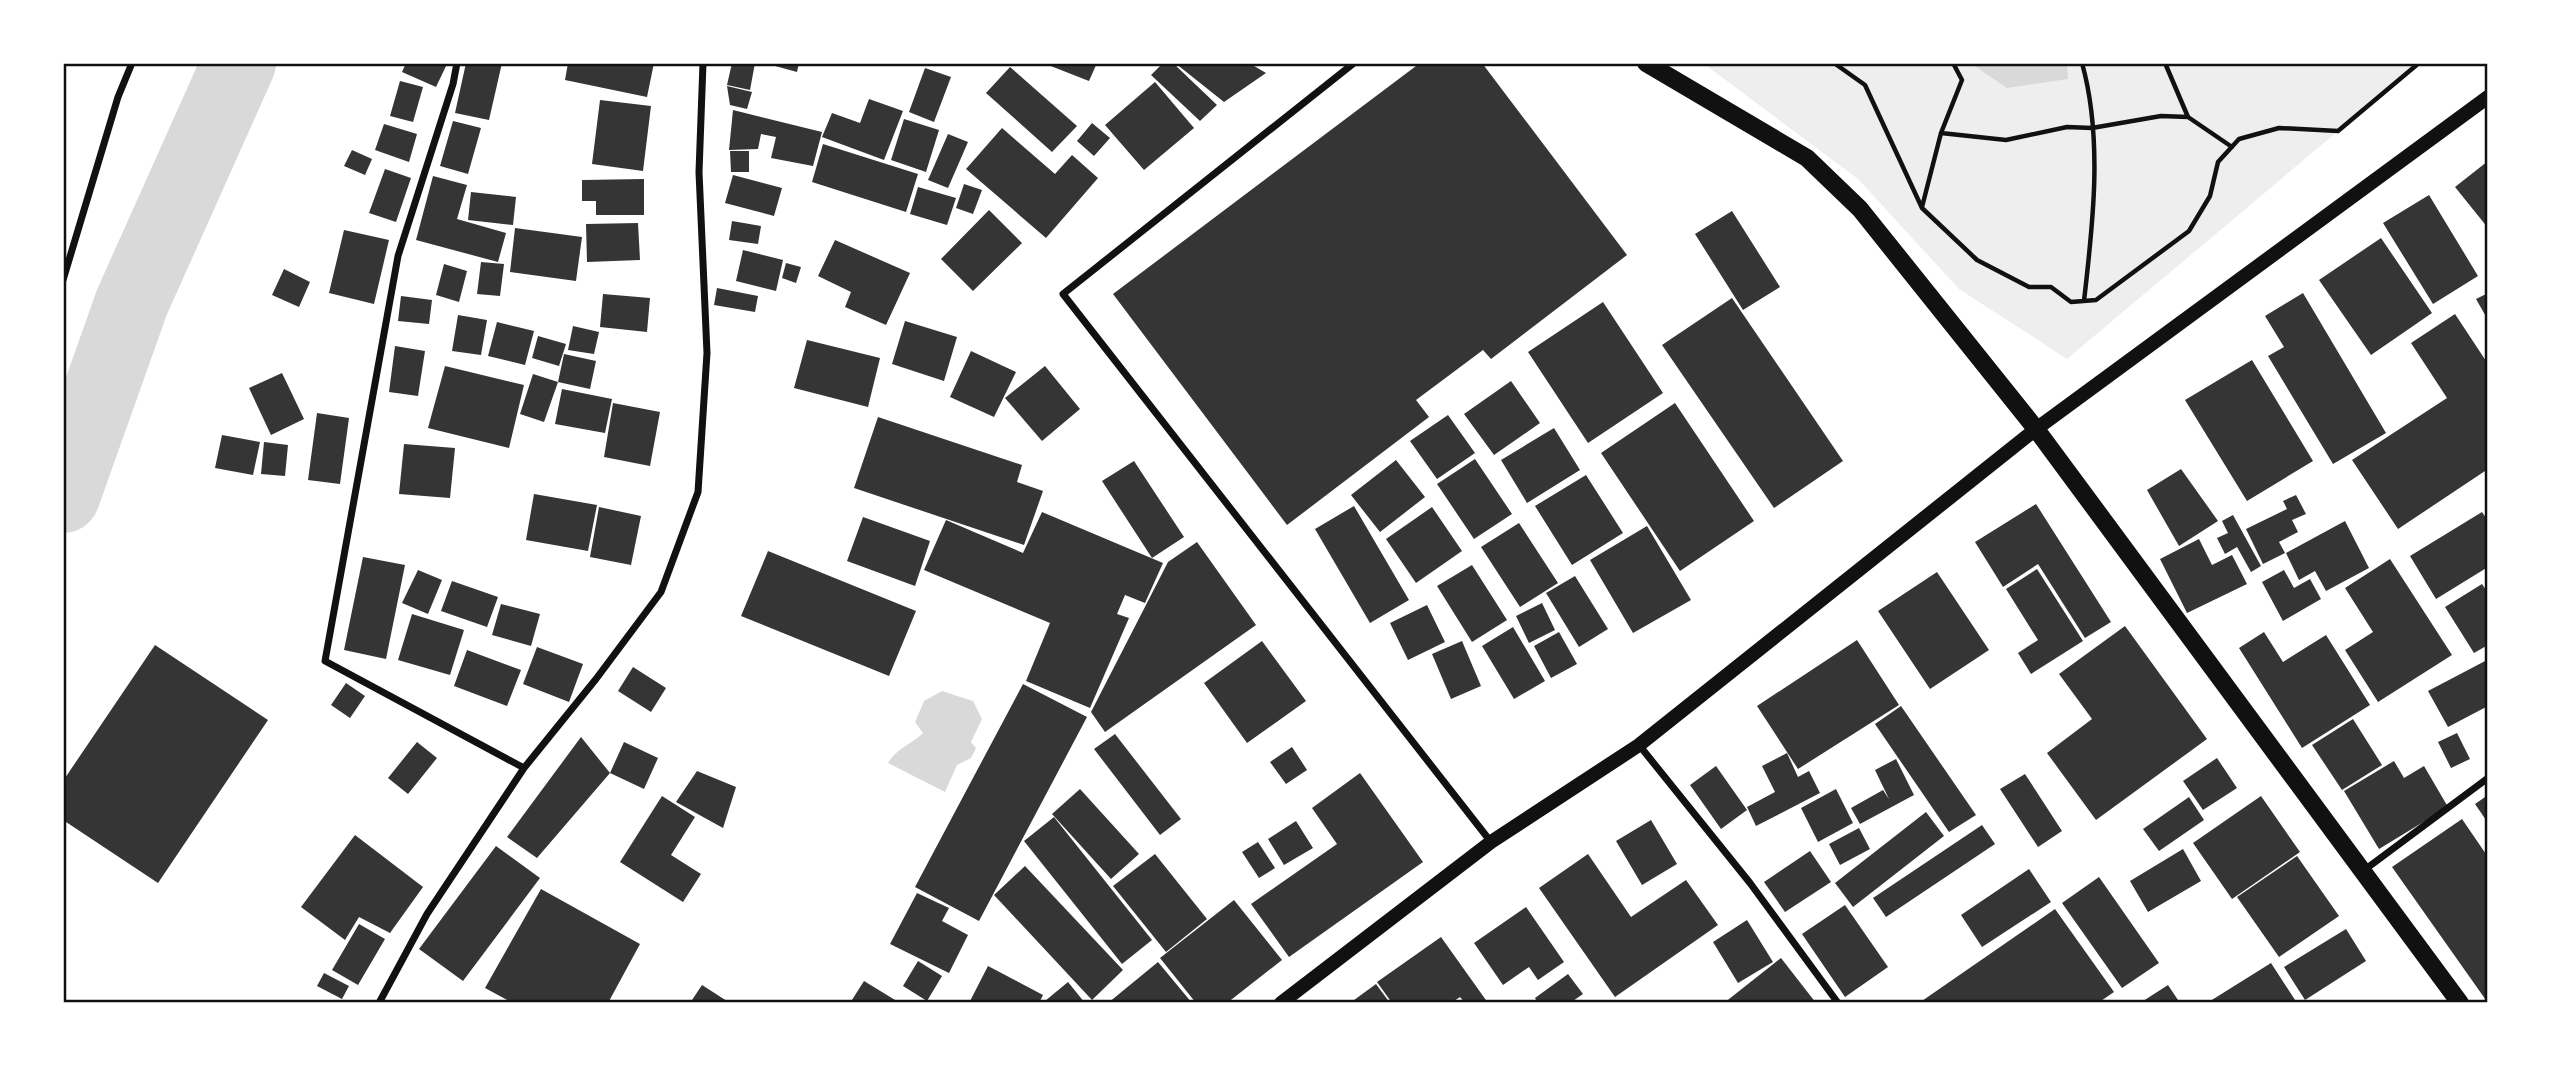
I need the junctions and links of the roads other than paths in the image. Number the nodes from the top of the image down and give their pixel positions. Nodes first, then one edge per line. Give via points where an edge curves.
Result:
1 (132, 63) edge
2 (457, 63) edge
3 (703, 63) edge
4 (1354, 63) edge
5 (1646, 63) edge
6 (2488, 97) edge
7 (63, 280) edge
8 (2036, 429) junction
9 (1639, 745) junction
10 (524, 768) junction
11 (2488, 778) edge
12 (1490, 842) junction
13 (2363, 870) junction
14 (379, 1003) edge
15 (1281, 1003) edge
16 (1838, 1003) edge
17 (2460, 1003) edge

1 - 7 street
2 - 10 street via 398,256 325,661
3 - 10 street via 699,172 707,353 698,492 661,592
4 - 12 street via 1063,295
5 - 8 main road via 1807,158 1860,209
6 - 8 main road
8 - 9 main road
8 - 13 main road
9 - 12 main road
9 - 16 street via 1750,883
10 - 14 street via 428,914
11 - 13 street
12 - 15 main road
13 - 17 main road

